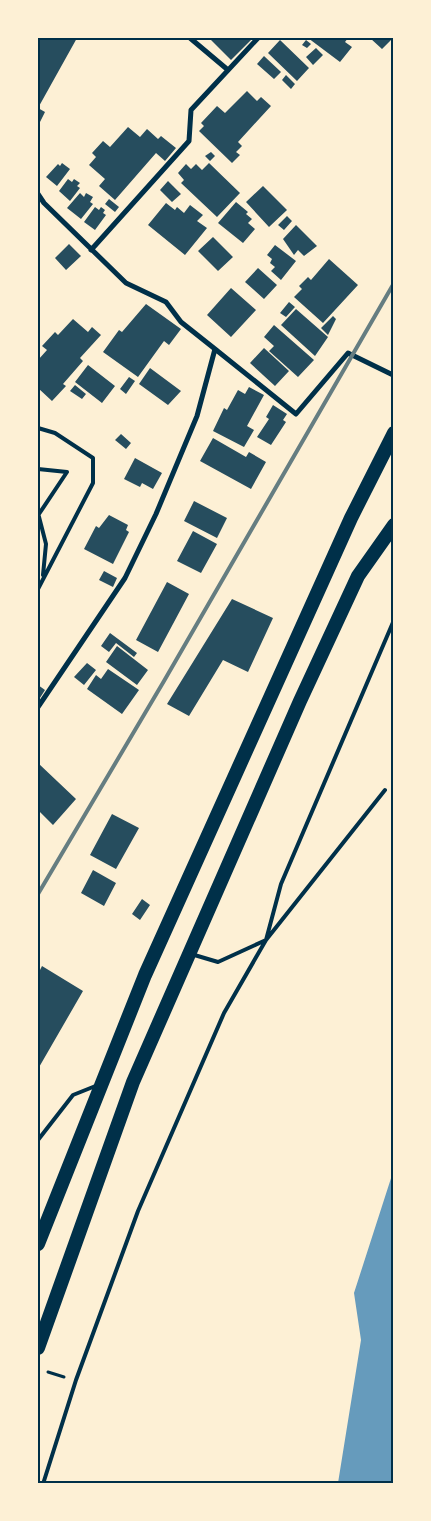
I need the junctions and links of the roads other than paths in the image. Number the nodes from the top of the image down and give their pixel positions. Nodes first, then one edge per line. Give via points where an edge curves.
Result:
1 (190, 38) edge
2 (258, 38) edge
3 (228, 70) junction
4 (38, 194) edge
5 (91, 250) junction
6 (215, 349) junction
7 (393, 376) edge
8 (38, 428) edge
9 (394, 433) edge
10 (38, 469) edge
11 (38, 513) edge
12 (394, 525) edge
13 (42, 577) junction
14 (38, 589) edge
15 (394, 620) edge
16 (38, 706) edge
17 (385, 790) dead end
18 (266, 940) junction
19 (190, 954) junction
20 (102, 1083) junction
21 (38, 1140) edge
22 (38, 1244) edge
23 (39, 1340) edge
24 (43, 1484) edge

1 - 3 street
2 - 3 street
3 - 5 street via 191,110 189,140
4 - 5 street
5 - 6 street via 126,283 166,302 181,322
6 - 7 street via 296,414 348,353
6 - 16 street via 197,416 125,578
8 - 13 lane via 54,433 93,458 94,483
9 - 20 highway via 351,518 145,975
10 - 11 lane via 67,472
11 - 13 lane via 46,544
12 - 19 highway via 358,576
13 - 14 lane
15 - 18 lane via 281,884
17 - 18 lane
18 - 19 lane via 218,962
18 - 24 lane via 224,1013 138,1211 76,1380
19 - 23 highway via 133,1082
20 - 21 lane via 73,1095
20 - 22 highway

